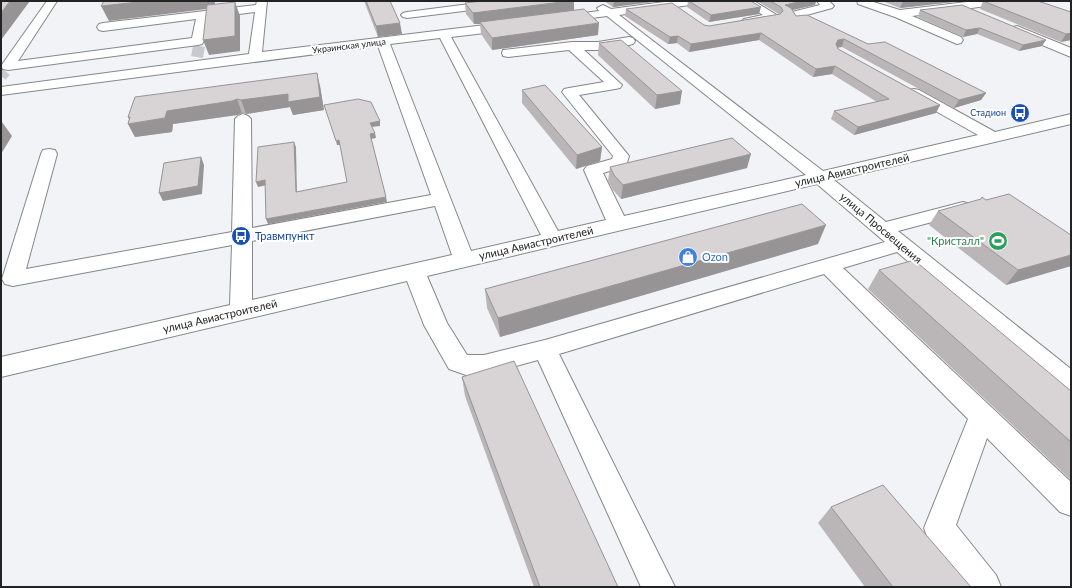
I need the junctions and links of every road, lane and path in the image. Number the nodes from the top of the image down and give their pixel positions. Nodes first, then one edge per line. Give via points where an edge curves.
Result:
1 (52, 1) edge
2 (403, 1) edge
3 (520, 1) edge
4 (594, 1) edge
5 (746, 1) edge
6 (822, 1) edge
7 (948, 1) edge
8 (1001, 1) edge
9 (862, 2) dead end
10 (261, 4) edge
11 (685, 5) edge
12 (962, 7) junction
13 (609, 13) junction
14 (899, 14) junction
15 (202, 15) junction
16 (407, 15) junction
17 (984, 16) edge
18 (799, 20) edge
19 (548, 21) edge
20 (737, 23) edge
21 (526, 24) edge
22 (1006, 25) edge
23 (103, 27) edge
24 (444, 35) junction
25 (413, 38) junction
26 (642, 38) junction
27 (957, 40) dead end
28 (383, 42) junction
29 (572, 46) junction
30 (197, 52) junction
31 (508, 53) edge
32 (1071, 53) edge
33 (255, 57) junction
34 (902, 86) edge
35 (1, 91) edge
36 (243, 119) edge
37 (1071, 119) edge
38 (993, 137) junction
39 (50, 154) dead end
40 (820, 177) junction
41 (441, 199) junction
42 (964, 208) edge
43 (618, 224) junction
44 (881, 229) junction
45 (241, 236) junction
46 (553, 239) junction
47 (900, 244) junction
48 (464, 260) junction
49 (828, 266) junction
50 (414, 271) junction
51 (240, 311) junction
52 (545, 349) junction
53 (1, 366) edge
54 (1071, 384) edge
55 (982, 416) junction
56 (1071, 502) edge
57 (658, 587) edge
58 (984, 587) edge

1 - 30 street via 6,68
2 - 16 street
3 - 16 street
4 - 13 street, улица Просвещения
5 - 20 street via 774,17
6 - 18 street via 828,6 796,14
7 - 12 street
8 - 12 street
9 - 14 street
10 - 15 street
10 - 33 street
11 - 13 street
12 - 14 street
12 - 17 street
13 - 19 street
13 - 26 street, улица Просвещения
14 - 27 street
15 - 23 street
15 - 30 street
16 - 25 street
21 - 24 street, Украинская улица
22 - 32 street
24 - 25 street, Украинская улица
24 - 46 street
25 - 28 street, Украинская улица
26 - 29 street via 598,46
26 - 40 street, улица Просвещения
28 - 33 street, Украинская улица
28 - 41 street
29 - 31 street
29 - 43 street via 615,85 569,92 621,156 620,162 593,170
30 - 33 street, Украинская улица
30 - 35 street, Украинская улица
34 - 38 street
36 - 45 street
37 - 38 street, улица Авиастроителей
38 - 40 street, улица Авиастроителей
39 - 45 street via 13,279
40 - 43 street, улица Авиастроителей
40 - 44 street, улица Просвещения
41 - 45 street
41 - 48 street
42 - 44 street
43 - 46 street, улица Авиастроителей
44 - 47 street, улица Просвещения
45 - 51 street
46 - 48 street, улица Авиастроителей
47 - 49 street
47 - 54 street, улица Просвещения
48 - 50 street, улица Авиастроителей
49 - 52 street
49 - 55 street
50 - 51 street, улица Авиастроителей
50 - 52 street via 436,325 458,362 469,366 484,365
51 - 53 street, улица Авиастроителей
52 - 57 street
55 - 56 street
55 - 58 street via 939,528

